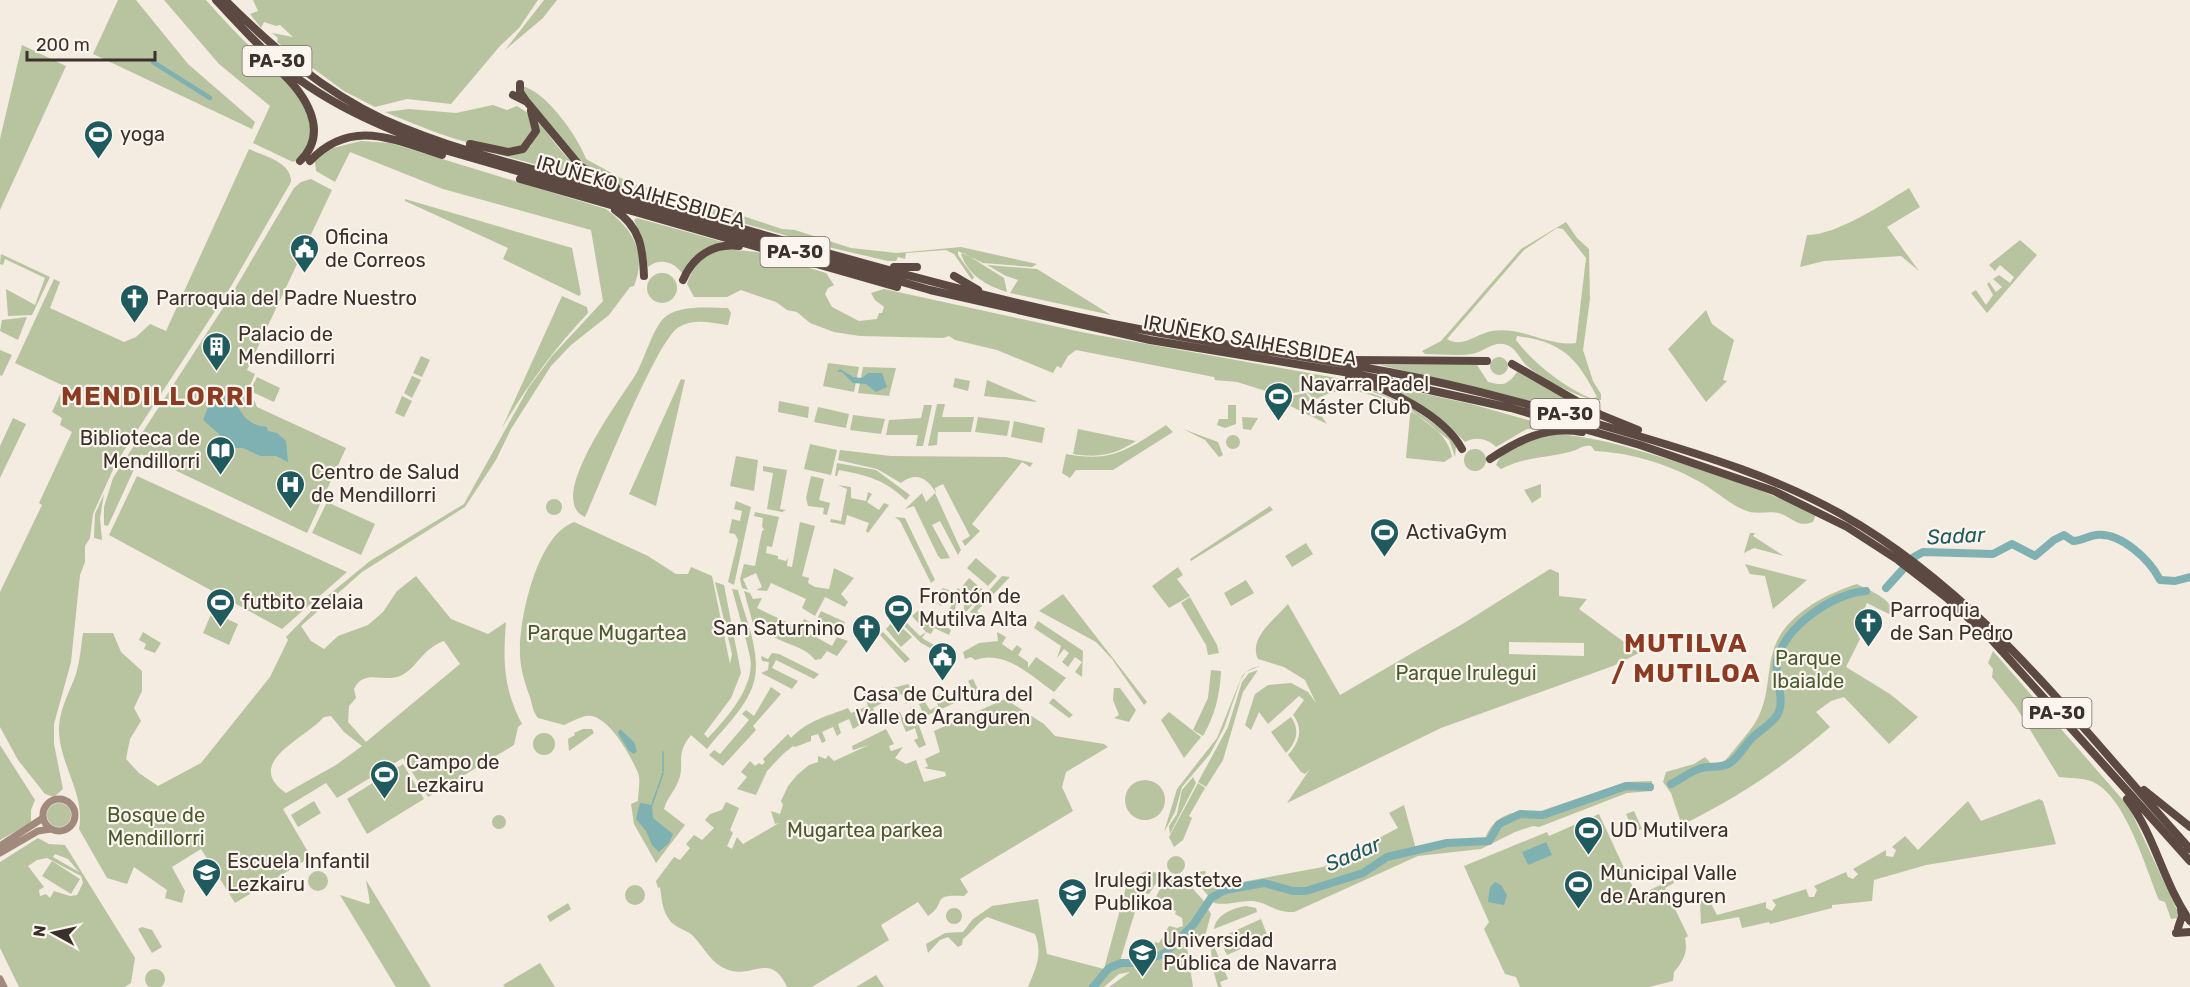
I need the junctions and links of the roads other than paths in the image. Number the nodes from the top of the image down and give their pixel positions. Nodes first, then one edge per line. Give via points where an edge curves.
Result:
1 (214, 0) edge
2 (225, 0) edge
3 (520, 84) dead end
4 (526, 101) junction
5 (351, 107) junction
6 (380, 121) junction
7 (394, 123) junction
8 (385, 129) junction
9 (408, 145) junction
10 (300, 161) dead end
11 (310, 162) dead end
12 (609, 206) junction
13 (681, 210) junction
14 (765, 250) junction
15 (876, 266) junction
16 (917, 267) dead end
17 (644, 276) dead end
18 (954, 276) dead end
19 (683, 280) dead end
20 (986, 295) junction
21 (976, 302) junction
22 (1205, 340) junction
23 (1222, 353) junction
24 (1487, 361) dead end
25 (1512, 364) dead end
26 (1462, 449) dead end
27 (1699, 454) junction
28 (1490, 459) dead end
29 (1689, 460) junction
30 (1901, 557) junction
31 (1918, 570) junction
32 (2064, 709) junction
33 (2082, 742) junction
34 (43, 818) junction
35 (2190, 827) edge
36 (36, 829) junction
37 (51, 829) junction
38 (0, 846) edge
39 (2190, 849) edge
40 (0, 853) edge
41 (2190, 861) edge
42 (2181, 909) junction
43 (2190, 921) edge
44 (2190, 932) edge
45 (0, 979) edge
46 (4, 987) edge

1 - 5 highway, IRUÑEKO SAIHESBIDEA / PA-30 via 270,56 310,86
1 - 10 highway via 243,36 305,99 313,118 313,137
2 - 5 highway, IRUÑEKO SAIHESBIDEA / PA-30 via 288,59
3 - 4 highway
4 - 7 highway via 513,98 527,106 536,131 531,142 518,151 489,149
4 - 13 highway via 569,155 592,175
5 - 6 highway, IRUÑEKO SAIHESBIDEA / PA-30
6 - 7 highway, IRUÑEKO SAIHESBIDEA / PA-30
6 - 8 highway, IRUÑEKO SAIHESBIDEA / PA-30
7 - 13 highway, IRUÑEKO SAIHESBIDEA / PA-30 via 471,150
8 - 9 highway
8 - 21 highway, IRUÑEKO SAIHESBIDEA / PA-30 via 528,176
9 - 11 highway via 379,137 345,136 329,143
9 - 12 highway
12 - 14 highway
12 - 17 highway via 630,221 639,237
13 - 15 highway, IRUÑEKO SAIHESBIDEA / PA-30
14 - 19 highway via 735,245 710,249 693,262
14 - 21 highway via 882,283
15 - 16 highway
15 - 20 highway, IRUÑEKO SAIHESBIDEA / PA-30
18 - 20 highway
20 - 22 highway, IRUÑEKO SAIHESBIDEA / PA-30
21 - 23 highway, IRUÑEKO SAIHESBIDEA / PA-30
22 - 24 highway via 1368,362
22 - 27 highway, IRUÑEKO SAIHESBIDEA / PA-30 via 1447,384 1552,410
23 - 26 highway via 1332,374 1377,388 1411,404 1438,423 1456,438
23 - 29 highway, IRUÑEKO SAIHESBIDEA / PA-30 via 1356,374 1455,395 1571,424
25 - 27 highway via 1600,415
27 - 30 highway, IRUÑEKO SAIHESBIDEA / PA-30 via 1809,497 1843,515
28 - 29 highway via 1525,438 1563,430 1593,434
29 - 30 highway, IRUÑEKO SAIHESBIDEA / PA-30 via 1774,491
30 - 31 highway, IRUÑEKO SAIHESBIDEA / PA-30
31 - 32 highway, IRUÑEKO SAIHESBIDEA / PA-30 via 1954,593
31 - 33 highway, IRUÑEKO SAIHESBIDEA / PA-30 via 1992,640
32 - 35 highway via 2144,790
32 - 39 highway, IRUÑEKO SAIHESBIDEA / PA-30
33 - 41 highway, IRUÑEKO SAIHESBIDEA / PA-30
33 - 42 highway via 2137,814
34 - 36 main road
34 - 37 main road
34 - 37 main road via 51,801 63,800 71,805 75,815 72,825 64,831
36 - 37 main road
36 - 38 main road
36 - 40 main road
42 - 43 highway
42 - 44 highway via 2177,931
45 - 46 main road

